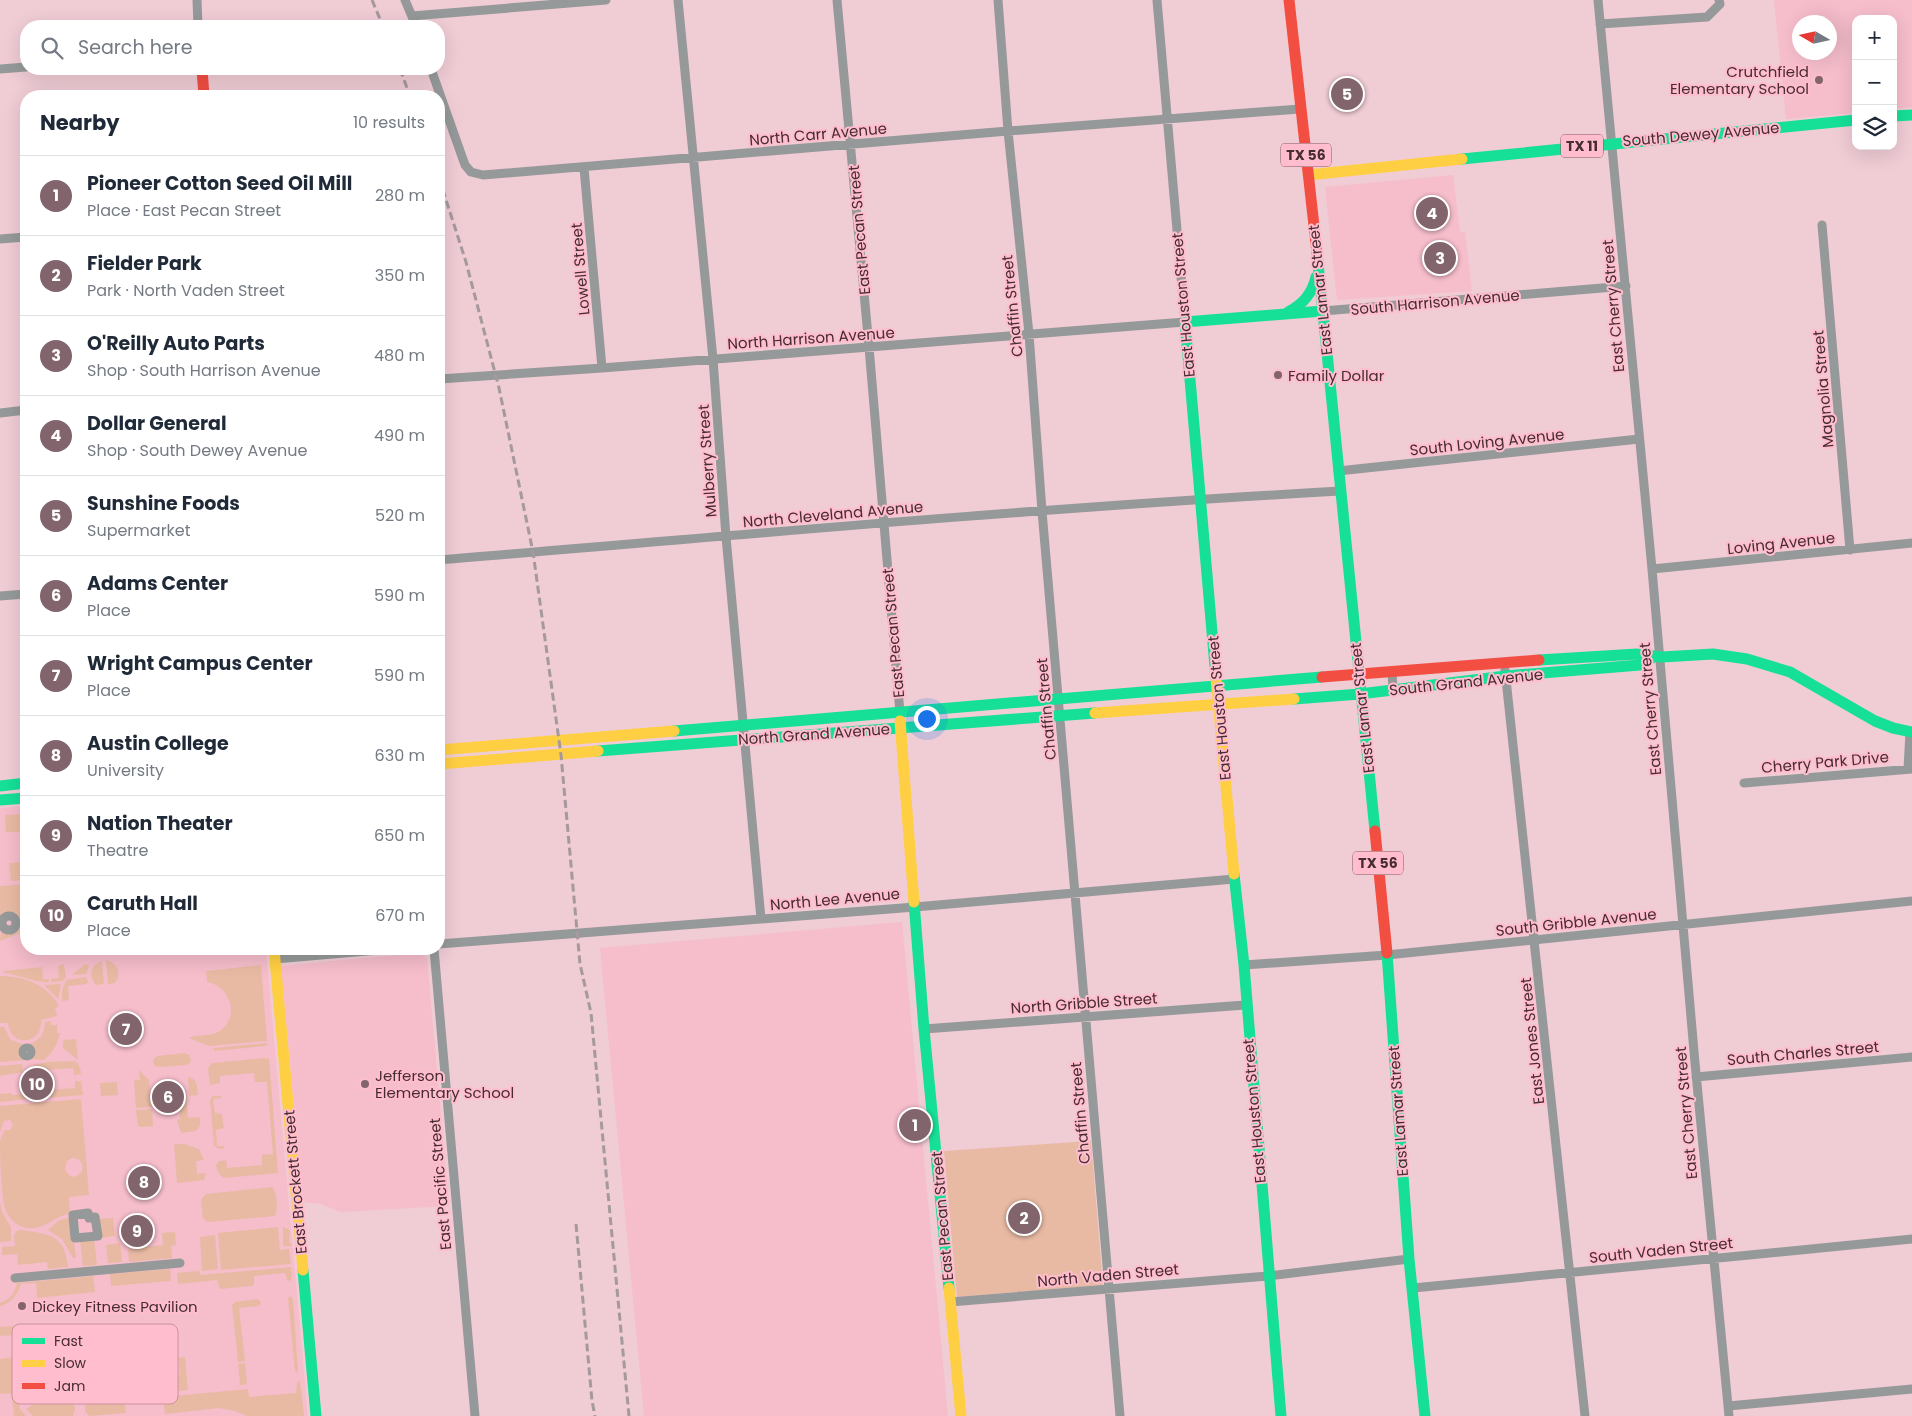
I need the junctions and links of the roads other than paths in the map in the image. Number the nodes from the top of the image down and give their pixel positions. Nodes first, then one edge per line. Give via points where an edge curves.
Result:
1 (196, 0) edge
2 (405, 0) edge
3 (606, 0) edge
4 (678, 0) edge
5 (837, 0) edge
6 (998, 0) edge
7 (1157, 0) edge
8 (1289, 0) edge
9 (1598, 0) edge
10 (1719, 2) edge
11 (412, 16) junction
12 (198, 20) edge
13 (414, 20) edge
14 (1600, 24) junction
15 (20, 67) edge
16 (0, 69) edge
17 (202, 75) edge
18 (433, 75) edge
19 (204, 90) edge
20 (438, 90) edge
21 (1300, 108) junction
22 (445, 109) edge
23 (1912, 115) edge
24 (1897, 116) edge
25 (1168, 119) junction
26 (1852, 120) edge
27 (1008, 131) junction
28 (1612, 143) junction
29 (851, 145) junction
30 (693, 158) junction
31 (584, 168) junction
32 (1308, 174) junction
33 (1822, 225) dead end
34 (20, 237) edge
35 (0, 239) edge
36 (1318, 266) junction
37 (1626, 286) junction
38 (1322, 311) junction
39 (1284, 314) junction
40 (1185, 322) junction
41 (1029, 334) junction
42 (869, 348) junction
43 (713, 359) junction
44 (602, 368) junction
45 (445, 379) edge
46 (20, 410) edge
47 (0, 412) edge
48 (1639, 439) junction
49 (1338, 471) junction
50 (1340, 492) junction
51 (1200, 499) junction
52 (1042, 511) junction
53 (884, 523) junction
54 (726, 537) junction
55 (1912, 543) edge
56 (1850, 550) junction
57 (445, 560) edge
58 (1652, 569) junction
59 (20, 594) edge
60 (0, 596) edge
61 (1655, 658) junction
62 (1504, 662) junction
63 (1392, 672) junction
64 (1359, 675) junction
65 (1506, 676) junction
66 (1218, 686) junction
67 (1393, 690) junction
68 (1360, 694) junction
69 (1059, 700) junction
70 (1219, 703) junction
71 (900, 712) junction
72 (1060, 715) junction
73 (743, 725) junction
74 (901, 728) junction
75 (1911, 732) edge
76 (744, 740) junction
77 (445, 750) edge
78 (445, 764) edge
79 (1910, 769) edge
80 (1744, 783) dead end
81 (20, 784) edge
82 (0, 786) edge
83 (20, 798) edge
84 (0, 800) edge
85 (1234, 879) junction
86 (1075, 892) junction
87 (1912, 901) edge
88 (915, 907) junction
89 (761, 919) junction
90 (1682, 924) junction
91 (1535, 941) junction
92 (445, 944) edge
93 (274, 955) edge
94 (435, 955) edge
95 (1387, 956) junction
96 (1244, 965) junction
97 (1245, 1005) junction
98 (1086, 1017) junction
99 (924, 1029) junction
100 (1912, 1057) edge
101 (1696, 1077) junction
102 (1912, 1239) edge
103 (1409, 1259) junction
104 (1714, 1259) junction
105 (180, 1262) dead end
106 (1571, 1272) junction
107 (1268, 1276) junction
108 (15, 1278) dead end
109 (1414, 1288) junction
110 (1108, 1289) junction
111 (950, 1302) junction
112 (1912, 1389) edge
113 (1728, 1406) junction
114 (316, 1416) edge
115 (475, 1416) edge
116 (961, 1416) edge
117 (1120, 1416) edge
118 (1280, 1416) edge
119 (1426, 1416) edge
120 (1585, 1416) edge
121 (1729, 1416) edge

1 - 12 street
2 - 11 street
3 - 11 street
4 - 30 street, Mulberry Street
5 - 29 street, East Pecan Street
6 - 27 street, Chaffin Street
7 - 25 street, East Houston Street
8 - 21 main road, East Lamar Street / TX 56
9 - 14 street, East Cherry Street
10 - 14 street via 1707,16
11 - 13 street
14 - 28 street, East Cherry Street
15 - 16 street
17 - 19 main road
18 - 20 street, North Carr Avenue
21 - 25 street, North Carr Avenue
21 - 32 main road, East Lamar Street / TX 56
22 - 31 street, North Carr Avenue via 465,165 471,172 483,175
23 - 24 main road
25 - 27 street, North Carr Avenue
25 - 40 street, East Houston Street
26 - 28 main road, South Dewey Avenue / TX 11
27 - 29 street, North Carr Avenue
27 - 41 street, Chaffin Street
28 - 32 main road, South Dewey Avenue / TX 11
28 - 37 street, East Cherry Street
29 - 30 street, North Carr Avenue
29 - 42 street, East Pecan Street
30 - 31 street, North Carr Avenue
30 - 43 street, Mulberry Street
31 - 44 street, Lowell Street
32 - 36 main road, East Lamar Street / TX 56
33 - 56 street, Magnolia Street
34 - 35 street
36 - 38 main road, East Lamar Street / TX 56
36 - 39 main road via 1314,289 1308,300
37 - 38 street, South Harrison Avenue
37 - 48 street, East Cherry Street
38 - 39 main road, South Harrison Avenue
38 - 49 main road, East Lamar Street / TX 56
39 - 40 main road, South Harrison Avenue
40 - 41 street, North Harrison Avenue
40 - 51 main road, East Houston Street
41 - 42 street, North Harrison Avenue
41 - 52 street, Chaffin Street
42 - 43 street, North Harrison Avenue
42 - 53 street, East Pecan Street
43 - 44 street, North Harrison Avenue
43 - 54 street, Mulberry Street
44 - 45 street, North Harrison Avenue
46 - 47 street
48 - 49 street, South Loving Avenue
48 - 58 street, East Cherry Street
49 - 50 main road, East Lamar Street / TX 56
50 - 51 street, North Cleveland Avenue
50 - 64 main road, East Lamar Street / TX 56
51 - 52 street, North Cleveland Avenue
51 - 66 main road, East Houston Street
52 - 53 street, North Cleveland Avenue
52 - 69 street, Chaffin Street
53 - 54 street, North Cleveland Avenue
53 - 71 street, East Pecan Street
54 - 57 street, North Cleveland Avenue
54 - 73 street, Mulberry Street
55 - 56 street, Loving Avenue
56 - 58 street, Loving Avenue
58 - 61 street, East Cherry Street
59 - 60 street
61 - 62 main road, South Grand Avenue via 1636,654
61 - 65 main road, South Grand Avenue via 1640,664
61 - 75 main road, South Grand Avenue via 1707,654 1774,665 1800,676 1856,712
61 - 90 street, East Cherry Street
62 - 63 main road, South Grand Avenue
62 - 65 street, East Jones Street
63 - 64 main road, South Grand Avenue
63 - 67 street
64 - 66 main road, South Grand Avenue
64 - 68 main road, East Lamar Street / TX 56
65 - 67 main road, South Grand Avenue
65 - 91 street, East Jones Street
66 - 69 main road, North Grand Avenue
66 - 70 main road, East Houston Street
67 - 68 main road, South Grand Avenue
68 - 70 main road, South Grand Avenue
68 - 95 main road, East Lamar Street / TX 56
69 - 71 main road, North Grand Avenue
69 - 72 street, Chaffin Street
70 - 72 main road, North Grand Avenue
70 - 85 main road, East Houston Street
71 - 73 main road, North Grand Avenue
71 - 74 main road, East Pecan Street
72 - 74 main road, North Grand Avenue
72 - 86 street, Chaffin Street
73 - 76 street, Mulberry Street
73 - 77 main road, North Grand Avenue
74 - 76 main road, North Grand Avenue
74 - 88 main road, East Pecan Street
75 - 79 street, Cherry Park Drive
76 - 78 main road, North Grand Avenue
76 - 89 street, Mulberry Street
79 - 80 street, Cherry Park Drive
81 - 82 main road
83 - 84 main road
85 - 86 street, North Lee Avenue
85 - 96 main road, East Houston Street
86 - 88 street, North Lee Avenue
86 - 98 street, Chaffin Street
87 - 90 street, South Gribble Avenue
88 - 89 street, North Lee Avenue
88 - 99 main road, East Pecan Street
89 - 92 street, North Lee Avenue
90 - 91 street, South Gribble Avenue
90 - 101 street, East Cherry Street
91 - 95 street, South Gribble Avenue
91 - 106 street, East Jones Street
93 - 114 main road, East Brockett Street
94 - 115 street, East Pacific Street
95 - 96 street, South Gribble Avenue
95 - 103 main road, East Lamar Street / TX 56
96 - 97 main road, East Houston Street
97 - 98 street, North Gribble Street
97 - 107 main road, East Houston Street
98 - 99 street, North Gribble Street
98 - 110 street, Chaffin Street
99 - 111 main road, East Pecan Street
100 - 101 street, South Charles Street
101 - 104 street, East Cherry Street
102 - 104 street, South Vaden Street
103 - 107 street
103 - 109 main road, East Lamar Street / TX 56
104 - 106 street, South Vaden Street
104 - 113 street, East Cherry Street
105 - 108 street
106 - 109 street, South Vaden Street
106 - 120 street, East Jones Street
107 - 110 street, North Vaden Street
107 - 118 main road, East Houston Street
109 - 119 main road, East Lamar Street / TX 56
110 - 111 street, North Vaden Street
110 - 117 street, Chaffin Street
111 - 116 main road, East Pecan Street
112 - 113 street
113 - 121 street, East Cherry Street

